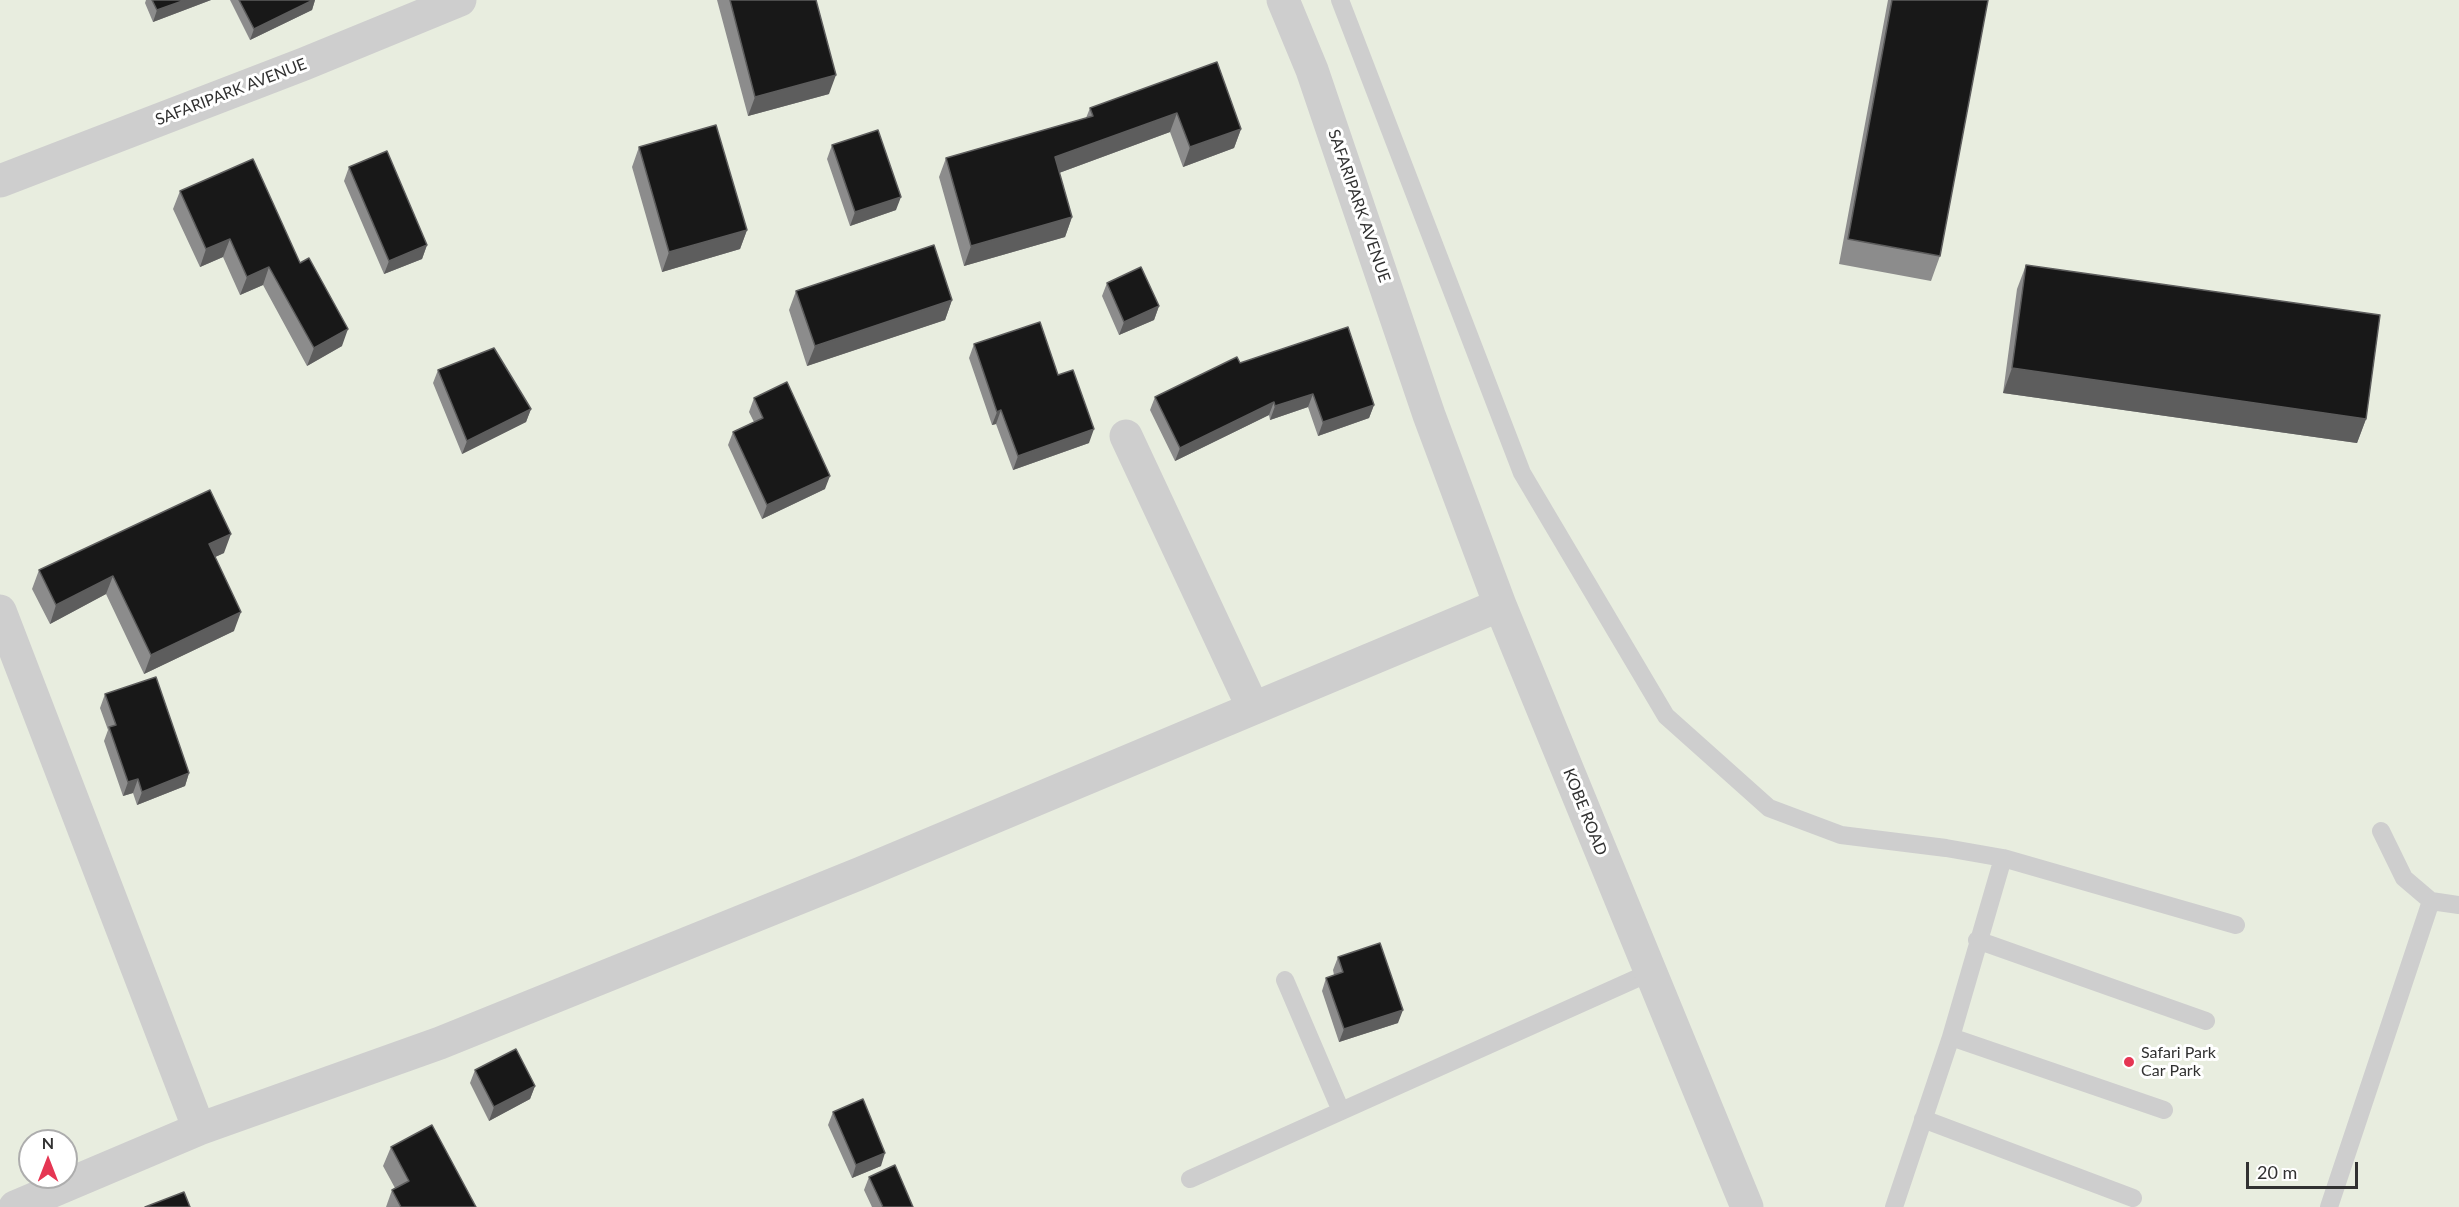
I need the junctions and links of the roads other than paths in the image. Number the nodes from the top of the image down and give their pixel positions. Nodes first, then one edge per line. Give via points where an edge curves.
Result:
1 (460, 0) edge
2 (1283, 0) edge
3 (1340, 0) edge
4 (0, 181) edge
5 (1429, 415) joint
6 (1126, 436) dead end
7 (1500, 605) junction
8 (0, 611) edge
9 (1253, 708) junction
10 (2381, 831) dead end
11 (2002, 858) junction
12 (2431, 901) junction
13 (2459, 905) edge
14 (2236, 925) dead end
15 (1977, 940) junction
16 (1651, 972) junction
17 (1285, 980) dead end
18 (2206, 1021) dead end
19 (1951, 1037) junction
20 (2164, 1110) dead end
21 (1341, 1111) junction
22 (1923, 1119) junction
23 (199, 1130) junction
24 (1191, 1179) dead end
25 (2133, 1198) dead end
26 (57, 1199) edge
27 (15, 1207) edge
28 (1748, 1207) edge
29 (1894, 1207) edge
30 (2330, 1207) edge

1 - 4 street, SAFARIPARK AVENUE
2 - 5 street, SAFARIPARK AVENUE via 1312,70
3 - 11 lane via 1522,474 1666,716 1769,808 1841,835
5 - 7 street, KOBE ROAD
6 - 9 street
7 - 9 street
7 - 16 street, KOBE ROAD
8 - 23 street
9 - 23 street via 861,873 440,1043
10 - 12 lane via 2404,878
11 - 14 lane
11 - 15 lane
12 - 13 lane
12 - 30 lane
15 - 18 lane
15 - 19 lane
16 - 21 lane
16 - 28 street, KOBE ROAD
17 - 21 lane
19 - 20 lane
19 - 22 lane
21 - 24 lane
22 - 25 lane
22 - 29 lane
23 - 26 street
26 - 27 street

